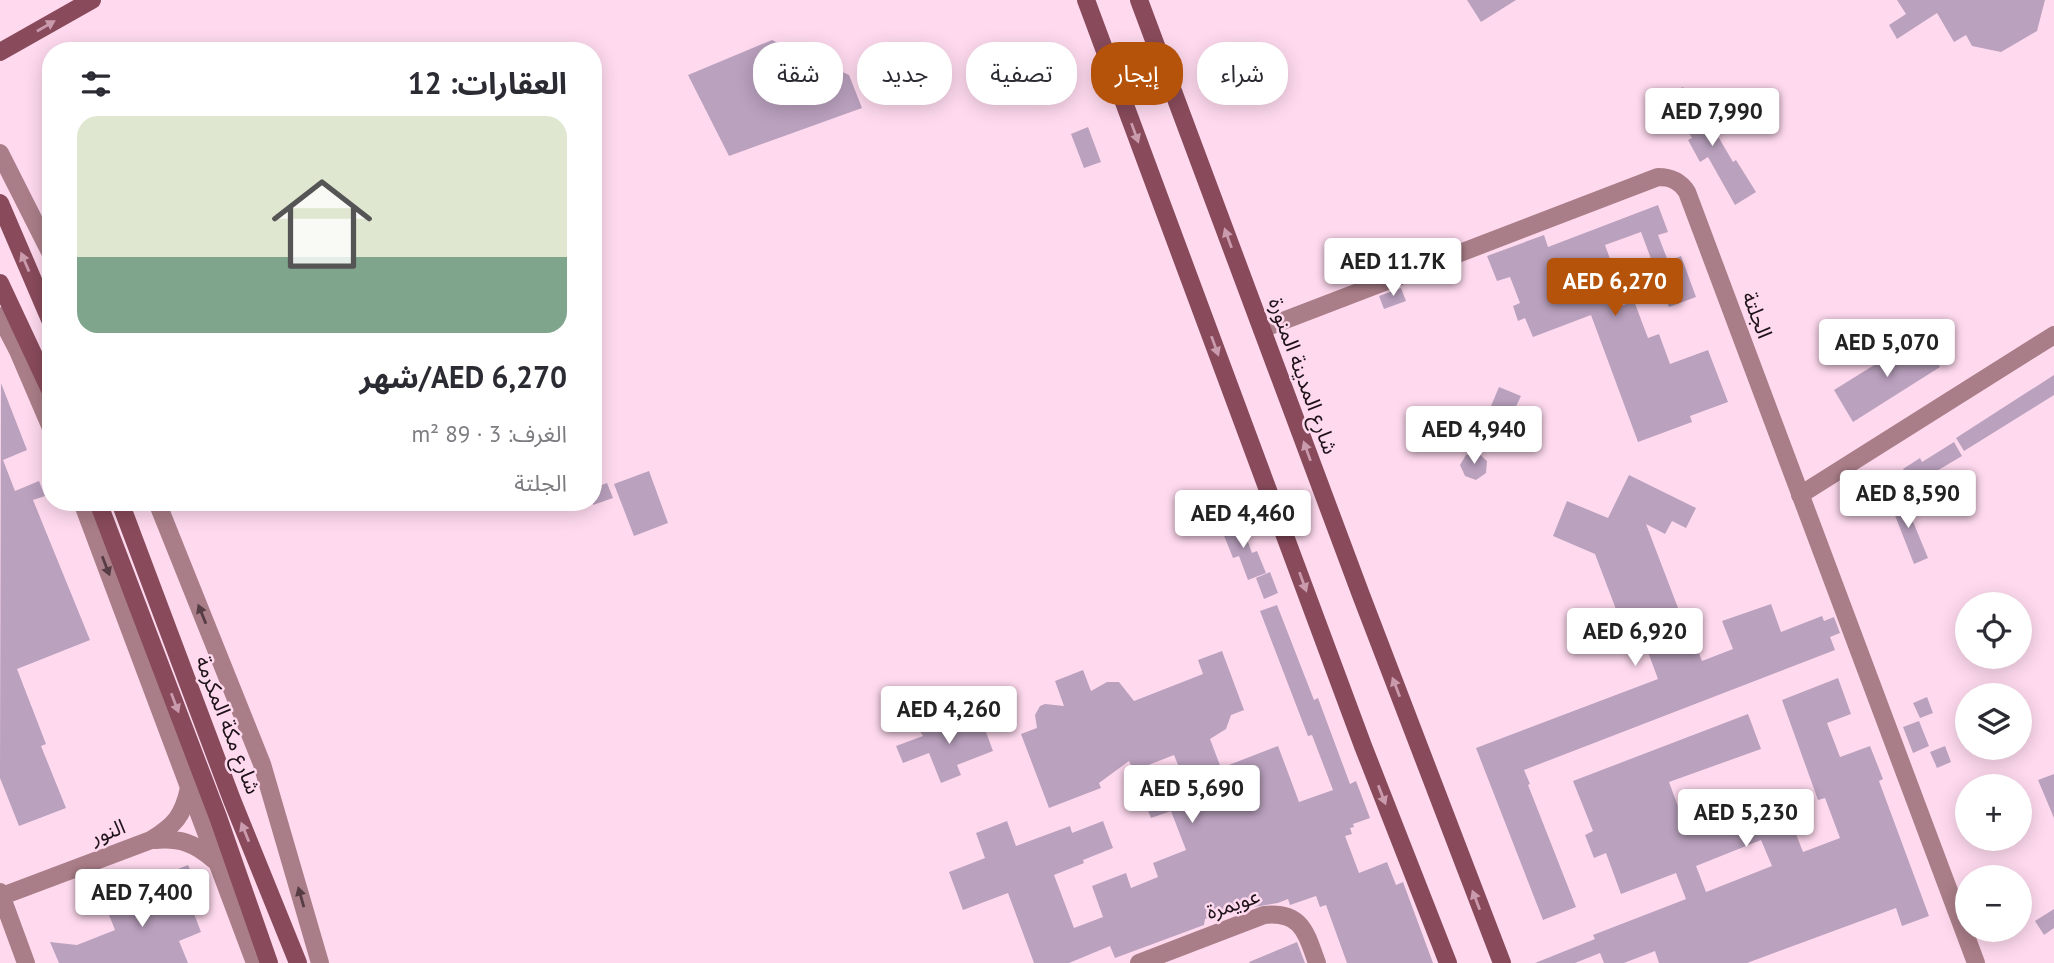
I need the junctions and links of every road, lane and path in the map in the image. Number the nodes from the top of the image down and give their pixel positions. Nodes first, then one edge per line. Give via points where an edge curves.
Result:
1 (92, 0) edge
2 (1086, 0) edge
3 (1139, 0) edge
4 (0, 52) edge
5 (0, 153) edge
6 (6, 174) edge
7 (0, 203) edge
8 (42, 238) edge
9 (0, 283) edge
10 (42, 301) edge
11 (0, 316) edge
12 (1262, 329) junction
13 (2054, 335) edge
14 (42, 373) edge
15 (42, 406) edge
16 (1800, 495) junction
17 (85, 511) edge
18 (101, 511) edge
19 (123, 511) edge
20 (162, 511) edge
21 (189, 787) junction
22 (151, 840) junction
23 (217, 863) junction
24 (1, 894) edge
25 (26, 963) edge
26 (255, 963) edge
27 (269, 963) edge
28 (298, 963) edge
29 (320, 963) edge
30 (1139, 963) edge
31 (1317, 963) edge
32 (1448, 963) edge
33 (1502, 963) edge
34 (1976, 963) edge

4 -> 1 street
2 -> 32 street
12 -> 3 street, شارع المدينة المنورة
5 - 6 street
6 - 8 street
10 -> 7 street
9 - 14 street
11 - 15 street
12 - 16 street, الجلتة via 1667,177 1687,192
33 -> 12 street, شارع المدينة المنورة
13 - 16 street
16 - 34 street, الجلتة
17 -> 21 street
18 -> 27 street, شارع مكة المكرمة
28 -> 19 street, شارع مكة المكرمة
29 -> 20 street, شارع مكة المكرمة via 262,764
21 - 22 street, النور via 184,809 171,828
21 - 23 street
22 - 23 street, النور via 176,838 199,846
22 - 24 street, النور
23 - 26 street
24 - 25 street, النور
30 - 31 street, عويمرة via 1279,913 1301,925

